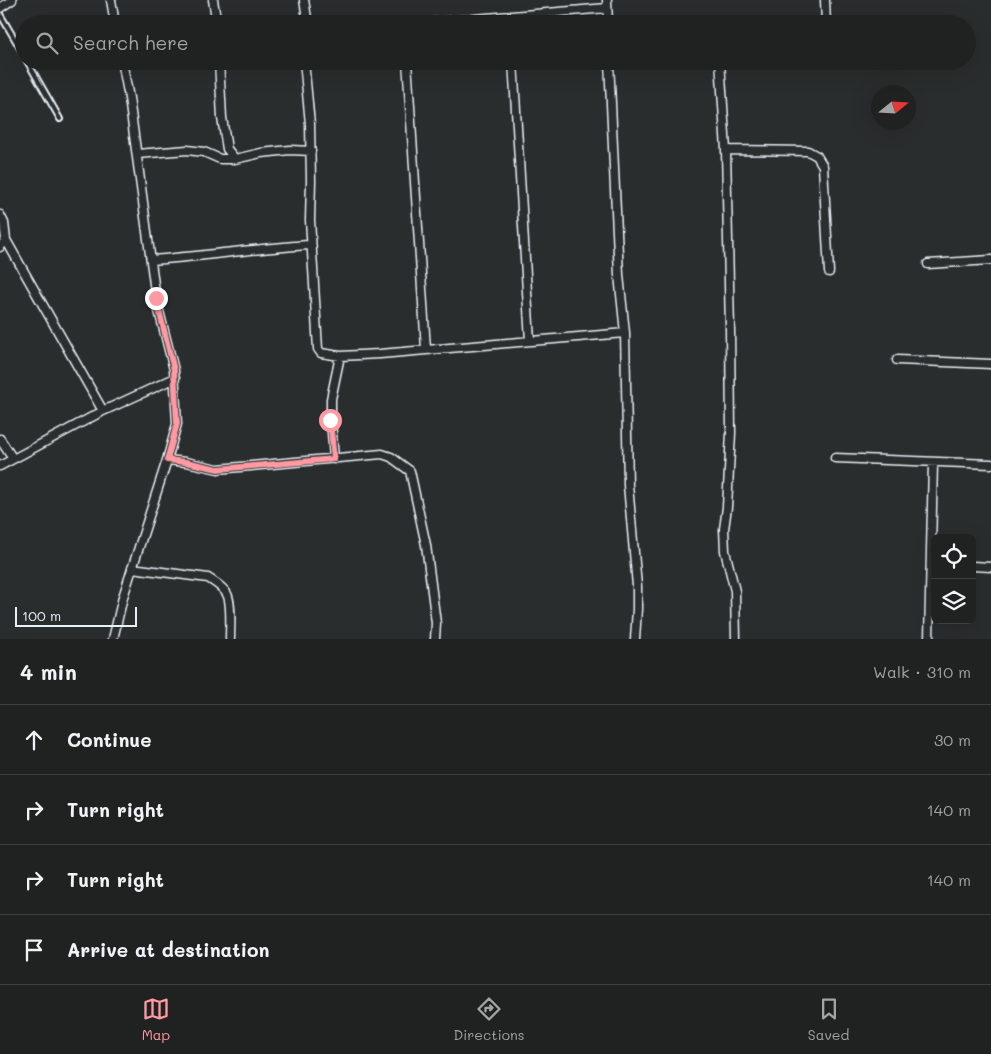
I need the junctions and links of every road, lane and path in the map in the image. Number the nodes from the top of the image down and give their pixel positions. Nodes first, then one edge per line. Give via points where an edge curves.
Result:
1 (12, 0) edge
2 (111, 0) edge
3 (213, 0) edge
4 (304, 0) edge
5 (825, 0) edge
6 (607, 4) edge
7 (0, 8) edge
8 (0, 14) edge
9 (114, 15) edge
10 (216, 15) edge
11 (306, 15) edge
12 (540, 15) edge
13 (826, 15) edge
14 (15, 40) edge
15 (32, 70) edge
16 (123, 70) edge
17 (219, 70) edge
18 (305, 70) edge
19 (409, 70) edge
20 (514, 70) edge
21 (609, 70) edge
22 (721, 70) edge
23 (60, 119) dead end
24 (311, 150) junction
25 (726, 150) junction
26 (136, 154) junction
27 (235, 160) junction
28 (0, 215) edge
29 (6, 240) junction
30 (311, 245) junction
31 (0, 246) edge
32 (151, 260) junction
33 (991, 260) edge
34 (928, 264) dead end
35 (830, 272) dead end
36 (625, 333) junction
37 (530, 341) junction
38 (426, 349) junction
39 (340, 356) junction
40 (897, 360) dead end
41 (991, 364) edge
42 (175, 378) junction
43 (103, 411) junction
44 (0, 439) edge
45 (835, 458) dead end
46 (13, 459) junction
47 (334, 459) junction
48 (167, 460) junction
49 (933, 462) junction
50 (991, 464) edge
51 (0, 466) edge
52 (933, 534) edge
53 (976, 566) edge
54 (991, 567) edge
55 (132, 568) junction
56 (932, 579) edge
57 (113, 639) edge
58 (230, 639) edge
59 (435, 639) edge
60 (635, 639) edge
61 (736, 639) edge
62 (929, 639) edge

1 - 7 street
2 - 9 street
3 - 10 street
4 - 11 street
5 - 13 street
6 - 12 street
8 - 14 lane
15 - 23 lane
16 - 26 street
17 - 27 street via 227,149
18 - 24 street
19 - 38 street
20 - 37 street
21 - 36 street via 619,275
22 - 25 street
24 - 27 street via 261,153
24 - 30 street
25 - 35 street via 808,151 817,156 823,166
25 - 61 street via 730,433 724,529 725,551 735,591
26 - 27 street via 188,150
26 - 32 street
28 - 29 street
29 - 31 street
29 - 43 street
30 - 32 street
30 - 39 street via 318,349 321,353
32 - 42 street via 156,298
33 - 34 street
36 - 37 street
36 - 60 street via 628,485 637,594
37 - 38 street
38 - 39 street
39 - 47 street via 330,420
40 - 41 street
42 - 43 street
42 - 48 street via 177,424
43 - 46 street
44 - 46 street
45 - 49 street
46 - 51 street
47 - 48 street via 218,469
47 - 59 street via 382,454 410,472 426,545 436,623
48 - 55 street
49 - 50 street
49 - 52 street
53 - 54 street
55 - 57 street
55 - 58 street via 208,578 218,585 228,594
56 - 62 street

